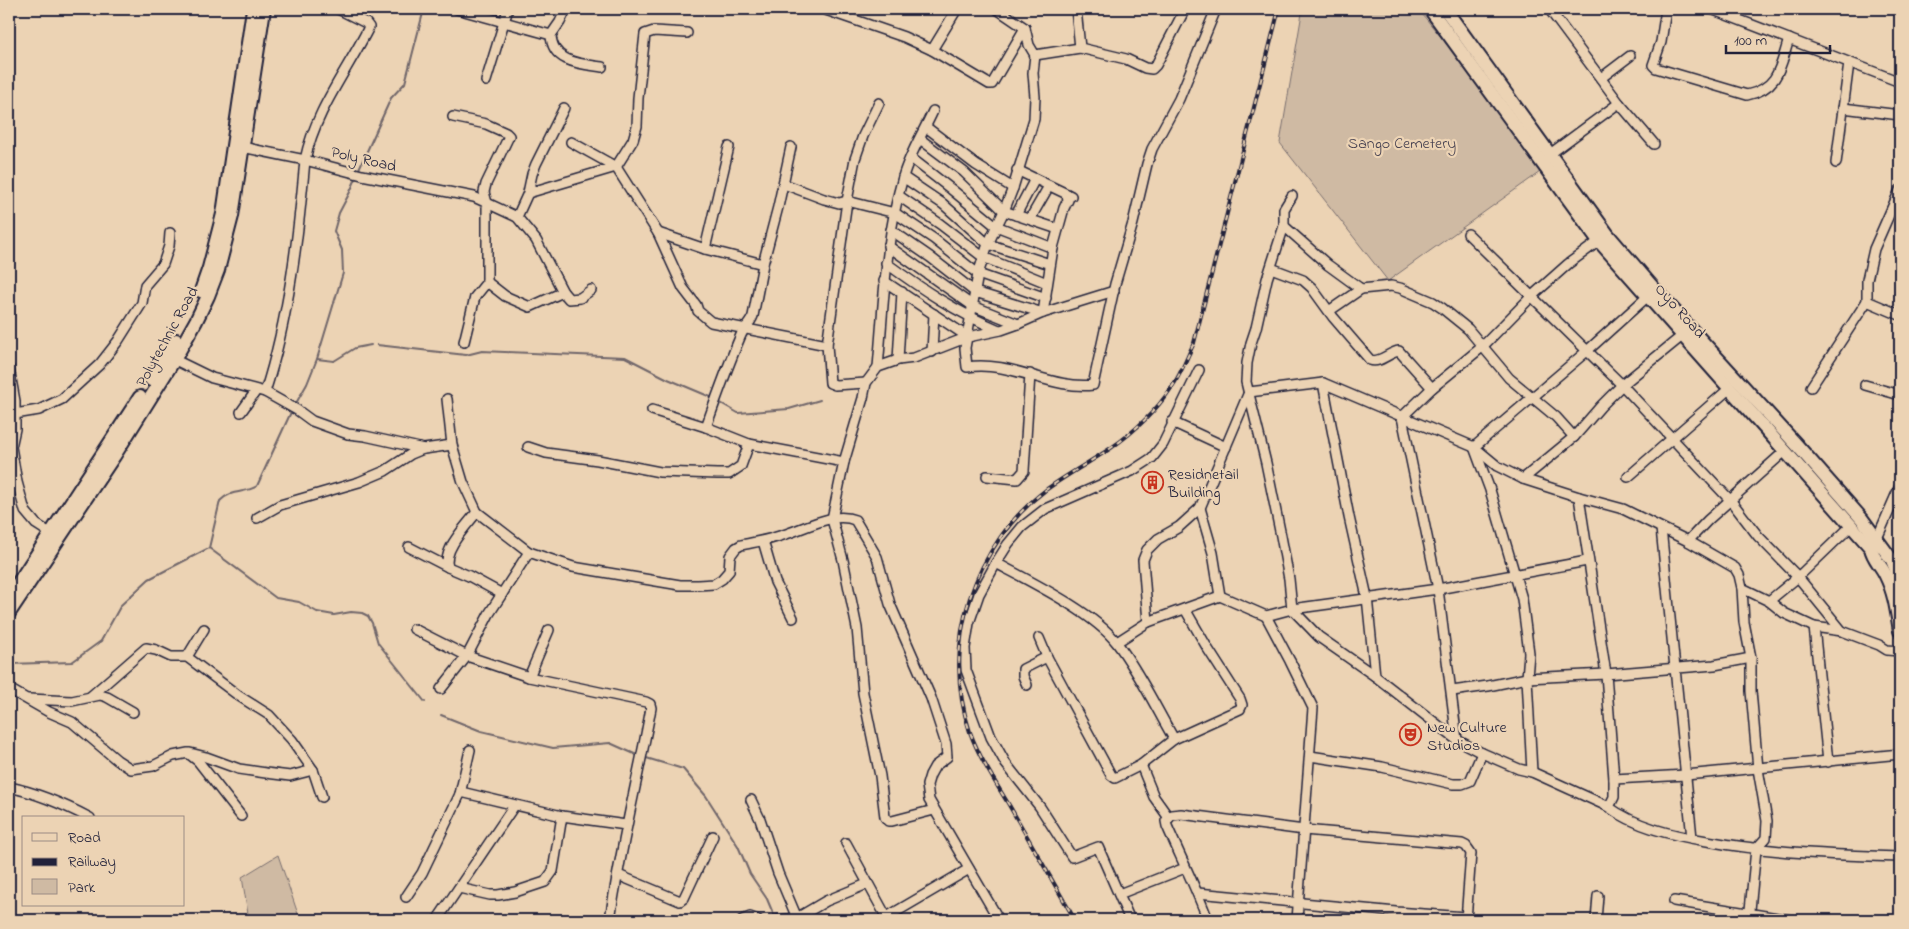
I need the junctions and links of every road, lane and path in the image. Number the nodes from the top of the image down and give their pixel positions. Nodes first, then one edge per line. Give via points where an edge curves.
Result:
1 (253, 9) edge
2 (264, 9) edge
3 (338, 9) edge
4 (457, 9) edge
5 (508, 9) edge
6 (566, 9) edge
7 (823, 9) edge
8 (957, 9) edge
9 (997, 9) edge
10 (1076, 9) edge
11 (1185, 9) edge
12 (1216, 9) edge
13 (1430, 9) edge
14 (1549, 9) edge
15 (1666, 9) edge
16 (1711, 9) edge
17 (1448, 13) edge
18 (502, 22) junction
19 (1025, 28) junction
20 (687, 33) dead end
21 (551, 36) junction
22 (1789, 39) junction
23 (1080, 48) junction
24 (932, 50) junction
25 (1035, 55) junction
26 (1630, 56) dead end
27 (1849, 63) junction
28 (602, 67) dead end
29 (1601, 78) junction
30 (486, 81) dead end
31 (1900, 82) edge
32 (879, 103) dead end
33 (1619, 103) junction
34 (564, 108) dead end
35 (1843, 108) junction
36 (933, 111) dead end
37 (1900, 115) edge
38 (454, 117) dead end
39 (926, 127) junction
40 (920, 139) junction
41 (571, 142) dead end
42 (1654, 144) dead end
43 (238, 146) junction
44 (791, 147) dead end
45 (730, 148) dead end
46 (1550, 154) junction
47 (911, 158) junction
48 (306, 160) junction
49 (1836, 163) dead end
50 (616, 166) junction
51 (1017, 170) junction
52 (903, 177) junction
53 (1035, 179) junction
54 (784, 184) junction
55 (1049, 186) junction
56 (1013, 188) junction
57 (1900, 190) edge
58 (528, 193) junction
59 (899, 196) junction
60 (1292, 196) dead end
61 (847, 201) junction
62 (488, 203) junction
63 (1004, 212) junction
64 (895, 213) junction
65 (1016, 215) junction
66 (517, 217) junction
67 (1030, 219) junction
68 (996, 226) junction
69 (1284, 226) junction
70 (1058, 229) junction
71 (891, 230) junction
72 (170, 233) dead end
73 (658, 233) junction
74 (1468, 234) dead end
75 (1598, 241) junction
76 (988, 244) junction
77 (888, 246) junction
78 (1053, 248) junction
79 (705, 249) junction
80 (983, 257) junction
81 (886, 263) junction
82 (763, 264) junction
83 (1050, 264) junction
84 (1271, 268) junction
85 (978, 274) junction
86 (884, 281) junction
87 (487, 282) junction
88 (1047, 283) junction
89 (1360, 289) junction
90 (591, 290) dead end
91 (1114, 291) junction
92 (563, 292) junction
93 (902, 292) junction
94 (975, 292) junction
95 (1532, 296) junction
96 (1647, 297) junction
97 (1046, 298) junction
98 (1867, 301) junction
99 (972, 306) junction
100 (1329, 312) junction
101 (1043, 313) junction
102 (934, 314) junction
103 (1900, 315) edge
104 (970, 318) junction
105 (1018, 324) junction
106 (744, 328) junction
107 (1000, 330) junction
108 (1682, 336) junction
109 (968, 337) junction
110 (464, 342) dead end
111 (827, 345) junction
112 (1482, 346) junction
113 (1587, 351) junction
114 (932, 352) junction
115 (170, 358) junction
116 (898, 360) junction
117 (878, 367) junction
118 (9, 368) edge
119 (1199, 370) dead end
120 (1030, 374) junction
121 (866, 383) junction
122 (1323, 383) junction
123 (1865, 385) dead end
124 (1622, 386) junction
125 (1812, 387) dead end
126 (1432, 388) junction
127 (1730, 388) junction
128 (260, 391) junction
129 (1249, 392) junction
130 (1900, 395) edge
131 (1532, 398) junction
132 (447, 399) dead end
133 (1751, 404) junction
134 (652, 410) dead end
135 (241, 412) dead end
136 (12, 415) edge
137 (1402, 417) junction
138 (1172, 422) junction
139 (706, 427) junction
140 (1574, 437) junction
141 (1672, 438) junction
142 (749, 444) junction
143 (452, 445) junction
144 (1226, 447) junction
145 (1474, 447) junction
146 (528, 448) dead end
147 (424, 449) junction
148 (1785, 452) junction
149 (844, 462) junction
150 (987, 476) dead end
151 (1628, 477) dead end
152 (1524, 479) junction
153 (1900, 486) edge
154 (1579, 497) junction
155 (1730, 501) junction
156 (1200, 508) junction
157 (477, 512) junction
158 (257, 518) dead end
159 (832, 518) junction
160 (1851, 526) junction
161 (1662, 528) junction
162 (50, 533) junction
163 (1877, 540) junction
164 (763, 541) junction
165 (1688, 541) junction
166 (410, 548) dead end
167 (529, 552) junction
168 (1872, 554) junction
169 (1587, 561) junction
170 (996, 563) junction
171 (448, 566) junction
172 (1516, 576) junction
173 (1798, 577) junction
174 (1900, 580) edge
175 (1742, 588) junction
176 (1438, 589) junction
177 (502, 594) junction
178 (1220, 596) junction
179 (9, 597) edge
180 (1367, 597) junction
181 (1769, 601) junction
182 (1292, 609) junction
183 (1186, 610) junction
184 (9, 613) edge
185 (1266, 616) junction
186 (794, 618) dead end
187 (1148, 622) junction
188 (1814, 627) junction
189 (204, 629) dead end
190 (414, 629) dead end
191 (549, 630) dead end
192 (1842, 631) junction
193 (1900, 632) edge
194 (1039, 638) dead end
195 (1117, 642) junction
196 (1900, 651) edge
197 (467, 656) junction
198 (187, 657) junction
199 (1047, 657) junction
200 (1751, 658) junction
201 (1676, 668) junction
202 (1606, 674) junction
203 (1375, 676) junction
204 (529, 677) junction
205 (1527, 678) junction
206 (1027, 685) dead end
207 (9, 689) edge
208 (441, 689) dead end
209 (1452, 691) junction
210 (90, 697) junction
211 (26, 698) junction
212 (133, 712) dead end
213 (1174, 739) junction
214 (1457, 740) junction
215 (470, 750) dead end
216 (188, 753) junction
217 (1482, 754) junction
218 (1900, 754) edge
219 (1310, 756) junction
220 (1828, 762) junction
221 (1141, 765) junction
222 (1758, 769) junction
223 (313, 770) junction
224 (1532, 772) junction
225 (1686, 775) junction
226 (1614, 779) junction
227 (9, 787) edge
228 (460, 794) junction
229 (322, 797) dead end
230 (751, 800) dead end
231 (514, 806) junction
232 (1607, 806) junction
233 (934, 810) junction
234 (86, 816) edge
235 (241, 816) dead end
236 (562, 816) junction
237 (1169, 818) junction
238 (626, 825) junction
239 (1304, 830) junction
240 (713, 836) dead end
241 (1692, 838) junction
242 (846, 843) dead end
243 (1756, 848) junction
244 (1900, 857) edge
245 (1185, 868) junction
246 (969, 869) junction
247 (618, 875) junction
248 (867, 884) junction
249 (459, 888) junction
250 (1198, 893) junction
251 (1119, 894) junction
252 (406, 896) dead end
253 (1598, 896) dead end
254 (1674, 901) dead end
255 (1299, 902) junction
256 (1749, 917) edge
257 (797, 918) junction
258 (887, 919) edge
259 (1466, 919) edge
260 (437, 920) edge
261 (610, 920) edge
262 (742, 920) edge
263 (758, 920) edge
264 (777, 920) edge
265 (999, 920) edge
266 (1130, 920) edge
267 (1208, 920) edge
268 (1297, 920) edge
269 (1596, 920) edge
270 (1790, 920) edge

1 - 43 main road, Polytechnic Road
2 - 43 main road, Polytechnic Road
3 - 48 street via 369,25 314,128
4 - 18 street
5 - 18 street
6 - 21 street
7 - 24 street
8 - 24 street
9 - 19 street
10 - 23 street
11 - 23 street via 1152,69
12 - 91 street via 1179,99 1152,149
13 - 17 main road, Oyo Road
14 - 29 street
15 - 22 street via 1661,42 1653,65 1747,95 1768,88 1778,72
16 - 22 street
17 - 46 main road, Oyo Road
17 - 75 main road, Oyo Road
18 - 21 street
18 - 30 street
19 - 24 street via 991,84
19 - 25 street
20 - 50 street via 645,34 633,140
21 - 28 street via 554,48 562,58
22 - 27 street
23 - 25 street
25 - 51 street via 1034,119
26 - 29 street
27 - 31 street
27 - 35 street
29 - 33 street
32 - 61 street via 855,159
33 - 42 street
33 - 46 street
34 - 58 street via 536,164
35 - 37 street
35 - 49 street
36 - 39 street
38 - 62 street via 486,124 509,136 486,184 484,192
39 - 40 street
39 - 56 street
40 - 47 street
40 - 63 street via 964,172
41 - 50 street
43 - 48 street, Poly Road
43 - 115 main road, Polytechnic Road via 232,216 218,270 196,321
44 - 54 street
45 - 79 street
46 - 133 main road, Oyo Road via 1608,234
47 - 52 street
47 - 68 street
48 - 62 street, Poly Road via 362,175 474,197
48 - 128 street via 292,279 281,336
50 - 58 street
50 - 73 street
51 - 53 street
51 - 56 street
52 - 59 street
52 - 76 street via 943,204
53 - 55 street
53 - 65 street
54 - 61 street via 824,199
54 - 82 street
55 - 67 street
55 - 70 street via 1069,195
56 - 63 street
57 - 98 street via 1874,249 1867,280
58 - 66 street
59 - 64 street
59 - 80 street
60 - 69 street via 1284,209
61 - 64 street
61 - 111 street
62 - 66 street, Poly Road
62 - 87 street
63 - 65 street
63 - 68 street
64 - 71 street
64 - 85 street
65 - 67 street
66 - 92 street via 536,240
67 - 70 street
68 - 76 street
68 - 78 street
69 - 84 street
69 - 89 street
70 - 78 street
71 - 77 street
71 - 94 street
72 - 136 street via 163,264 145,285 142,303 100,364 62,399 39,410
73 - 79 street
73 - 106 street via 683,288 698,312 711,322
74 - 95 street
75 - 95 street
75 - 96 main road, Oyo Road
76 - 80 street
76 - 83 street
77 - 81 street
77 - 99 street
78 - 83 street
79 - 82 street
80 - 85 street
80 - 88 street
81 - 86 street
81 - 104 street
82 - 106 street via 753,316
83 - 88 street
84 - 100 street via 1303,280
84 - 129 street via 1247,363
85 - 94 street
85 - 97 street
86 - 93 street
86 - 117 street
87 - 92 street via 505,296 530,307
87 - 110 street via 475,297
88 - 97 street
89 - 100 street
89 - 112 street via 1392,286 1433,302 1457,319
90 - 92 street via 574,300
91 - 101 street
91 - 120 street via 1093,385 1074,387
93 - 102 street
93 - 116 street
94 - 99 street
94 - 101 street
95 - 112 street
95 - 113 street
96 - 108 main road, Oyo Road
96 - 113 street
97 - 101 street
98 - 103 street
98 - 125 street
99 - 104 street
99 - 105 street
100 - 126 street via 1370,360 1378,361 1399,351
101 - 105 street
102 - 109 street
102 - 114 street
104 - 107 street
104 - 109 street
105 - 107 street
106 - 111 street
106 - 139 street
107 - 109 street
108 - 124 street
108 - 127 main road, Oyo Road
109 - 114 street
109 - 120 street via 965,348 968,367 988,366
111 - 121 street via 830,383
112 - 126 street
112 - 131 street via 1509,378
113 - 124 street
113 - 131 street
114 - 116 street
115 - 128 street via 212,378
115 - 162 main road, Polytechnic Road
115 - 184 main road, Polytechnic Road via 114,456
116 - 117 street
117 - 121 street
118 - 136 street via 15,401
119 - 138 street
120 - 150 street via 1024,471 1017,479
121 - 149 street
122 - 129 street
122 - 137 street
122 - 180 street
123 - 130 street
124 - 140 street
124 - 141 street
126 - 137 street
127 - 133 main road, Oyo Road
127 - 141 street
128 - 135 street
128 - 147 street via 312,421 348,434
129 - 144 street
129 - 182 street via 1281,536
131 - 140 street
131 - 145 street
132 - 143 street
133 - 148 main road, Oyo Road
133 - 163 main road, Oyo Road via 1830,481
134 - 139 street
136 - 162 street via 11,447 25,511
137 - 145 street
137 - 176 street
138 - 144 street
138 - 170 street via 1163,444 1152,458 1132,471 1046,509 1022,527
139 - 142 street
140 - 152 street
141 - 151 street
141 - 155 street
142 - 146 street via 741,466 729,474 660,472
142 - 149 street
143 - 147 street
143 - 157 street via 463,482
144 - 156 street
145 - 152 street via 1497,466
145 - 172 street
147 - 158 street via 359,482 280,505
148 - 155 street
148 - 160 main road, Oyo Road
149 - 159 street
152 - 154 street
153 - 163 street
154 - 161 street via 1623,508
154 - 169 street
155 - 165 street
155 - 173 street
156 - 178 street via 1213,553
156 - 187 street via 1147,550 1143,560
157 - 167 street
157 - 171 street via 450,549 446,561
159 - 164 street
159 - 233 street via 855,520 872,547 890,604 931,698 948,753 945,760 935,766 927,785
159 - 233 street via 857,628 863,693 885,817 892,821
160 - 168 main road, Oyo Road
160 - 173 street
161 - 165 street
161 - 201 street
162 - 179 main road, Polytechnic Road
163 - 168 street
163 - 174 main road, Oyo Road via 1892,560
164 - 167 street via 736,548 730,556 729,571 722,579 714,584 698,585 680,585 573,567
164 - 186 street via 775,582
165 - 175 street via 1738,571
166 - 171 street
167 - 177 street
168 - 193 main road, Oyo Road via 1891,588
169 - 172 street
169 - 202 street
170 - 195 street via 1097,622
170 - 251 street via 979,594 965,648 966,670 979,710 1006,764 1040,807 1072,857 1098,847
171 - 177 street
172 - 176 street
172 - 205 street via 1529,654
173 - 181 street
173 - 192 street
175 - 181 street
175 - 200 street
176 - 180 street
176 - 209 street
177 - 197 street
178 - 183 street
178 - 185 street
180 - 182 street
180 - 203 street
181 - 188 street via 1784,613
182 - 185 street
182 - 203 street via 1319,637
183 - 187 street
183 - 213 street via 1242,705 1240,709
185 - 219 street via 1311,702
187 - 195 street
188 - 192 street
188 - 220 street
189 - 198 street
190 - 197 street
191 - 204 street
192 - 196 street via 1887,650
194 - 199 street
195 - 213 street
197 - 204 street
197 - 208 street
198 - 210 street via 146,648
198 - 223 street via 270,715
199 - 206 street via 1023,669
199 - 221 street via 1111,775 1120,777
200 - 201 street
200 - 222 street
201 - 202 street
201 - 225 street
202 - 205 street
202 - 226 street
203 - 214 street
204 - 238 street via 650,704
205 - 209 street
205 - 224 street
207 - 211 street
209 - 214 street
210 - 211 street via 72,701
210 - 212 street via 107,697
211 - 216 street via 72,722 131,769 153,766
213 - 221 street
214 - 217 street
215 - 228 street
216 - 223 street via 239,769 266,773 290,776
216 - 235 street via 198,761
217 - 219 street via 1470,781 1462,784
217 - 224 street
218 - 220 street
219 - 239 street
220 - 222 street
221 - 237 street via 1154,797
222 - 225 street
222 - 243 street via 1767,822 1766,838
223 - 229 street
224 - 232 street
225 - 226 street
225 - 241 street
226 - 232 street via 1614,797
227 - 234 street via 55,800
228 - 231 street
228 - 252 street via 429,860
230 - 257 street
231 - 236 street
231 - 249 street
232 - 241 street via 1640,824
233 - 246 street
236 - 238 street
236 - 249 street via 553,871 546,882 498,895
237 - 239 street via 1181,814
237 - 245 street via 1167,826
238 - 247 street
239 - 255 street
239 - 259 street via 1466,846 1471,853
240 - 247 street via 680,901
241 - 243 street
242 - 248 street
243 - 244 street
243 - 256 street
245 - 250 street
245 - 251 street
246 - 258 street
246 - 265 street
247 - 261 street
248 - 257 street via 826,901
248 - 258 street
249 - 260 street
250 - 255 street
250 - 267 street
251 - 266 street
253 - 269 street
254 - 256 street
255 - 259 street
255 - 268 street
256 - 270 street
257 - 264 street
262 - 263 street via 750,917

